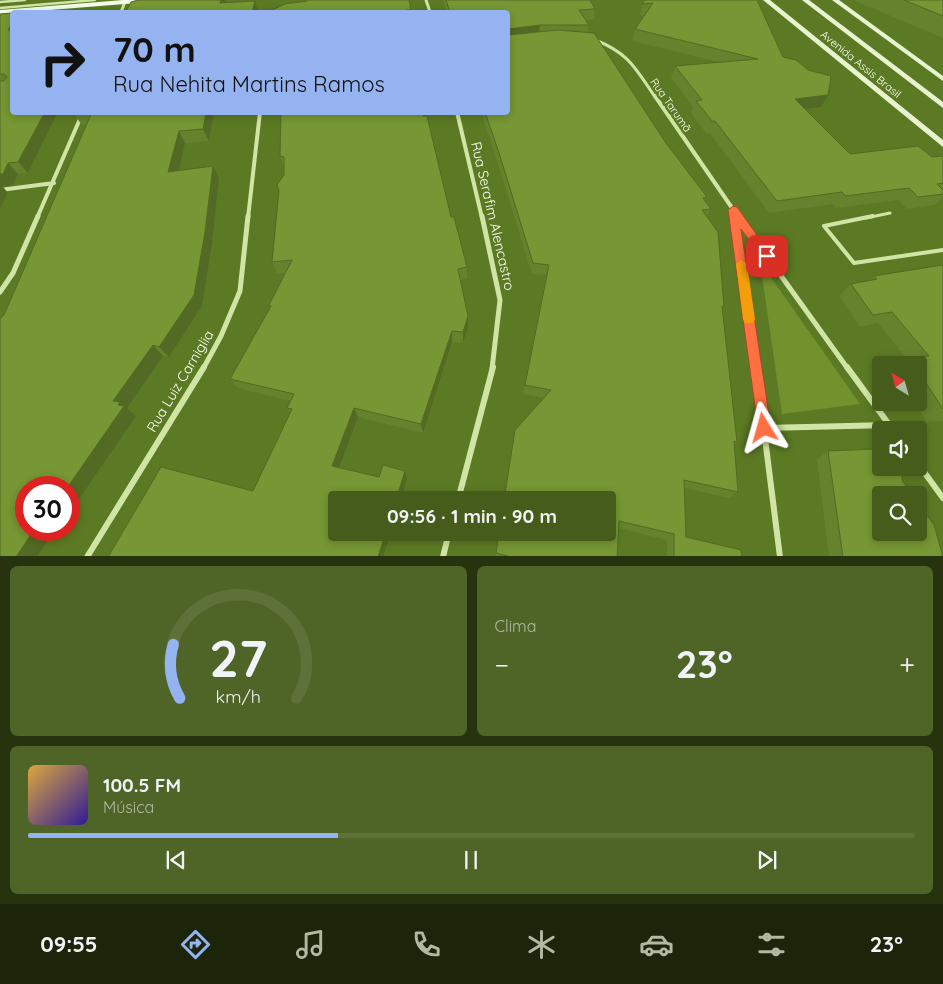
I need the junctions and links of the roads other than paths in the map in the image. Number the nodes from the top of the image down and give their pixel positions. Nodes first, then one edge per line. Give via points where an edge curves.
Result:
1 (25, 0) edge
2 (95, 0) edge
3 (150, 0) edge
4 (766, 0) edge
5 (805, 0) edge
6 (835, 0) edge
7 (0, 2) edge
8 (125, 2) junction
9 (0, 8) edge
10 (25, 10) edge
11 (122, 10) edge
12 (587, 38) edge
13 (943, 79) edge
14 (943, 106) edge
15 (82, 115) edge
16 (260, 115) edge
17 (458, 115) edge
18 (943, 144) edge
19 (54, 183) junction
20 (0, 190) edge
21 (733, 210) junction
22 (890, 214) dead end
23 (943, 250) edge
24 (0, 292) edge
25 (887, 421) edge
26 (872, 427) edge
27 (764, 428) junction
28 (927, 476) edge
29 (460, 491) edge
30 (943, 498) edge
31 (447, 541) edge
32 (87, 556) edge
33 (443, 556) edge
34 (780, 556) edge

1 - 7 lane
2 - 9 lane
3 - 8 main road
4 - 18 main road, Avenida Assis Brasil
5 - 14 main road, Avenida Assis Brasil
6 - 13 main road
8 - 10 main road
8 - 11 street
12 - 21 street, Rua Tarumã via 608,45 630,60
15 - 19 street
16 - 32 street, Rua Luiz Carniglia via 240,290 210,357
17 - 29 street, Rua Serafim Alencastro via 500,300 494,362
19 - 20 street
19 - 24 street via 13,273
21 - 25 street, Rua Tarumã
21 - 27 street
22 - 23 lane via 824,226 854,263
26 - 27 street
27 - 34 street
28 - 30 street
31 - 33 street

